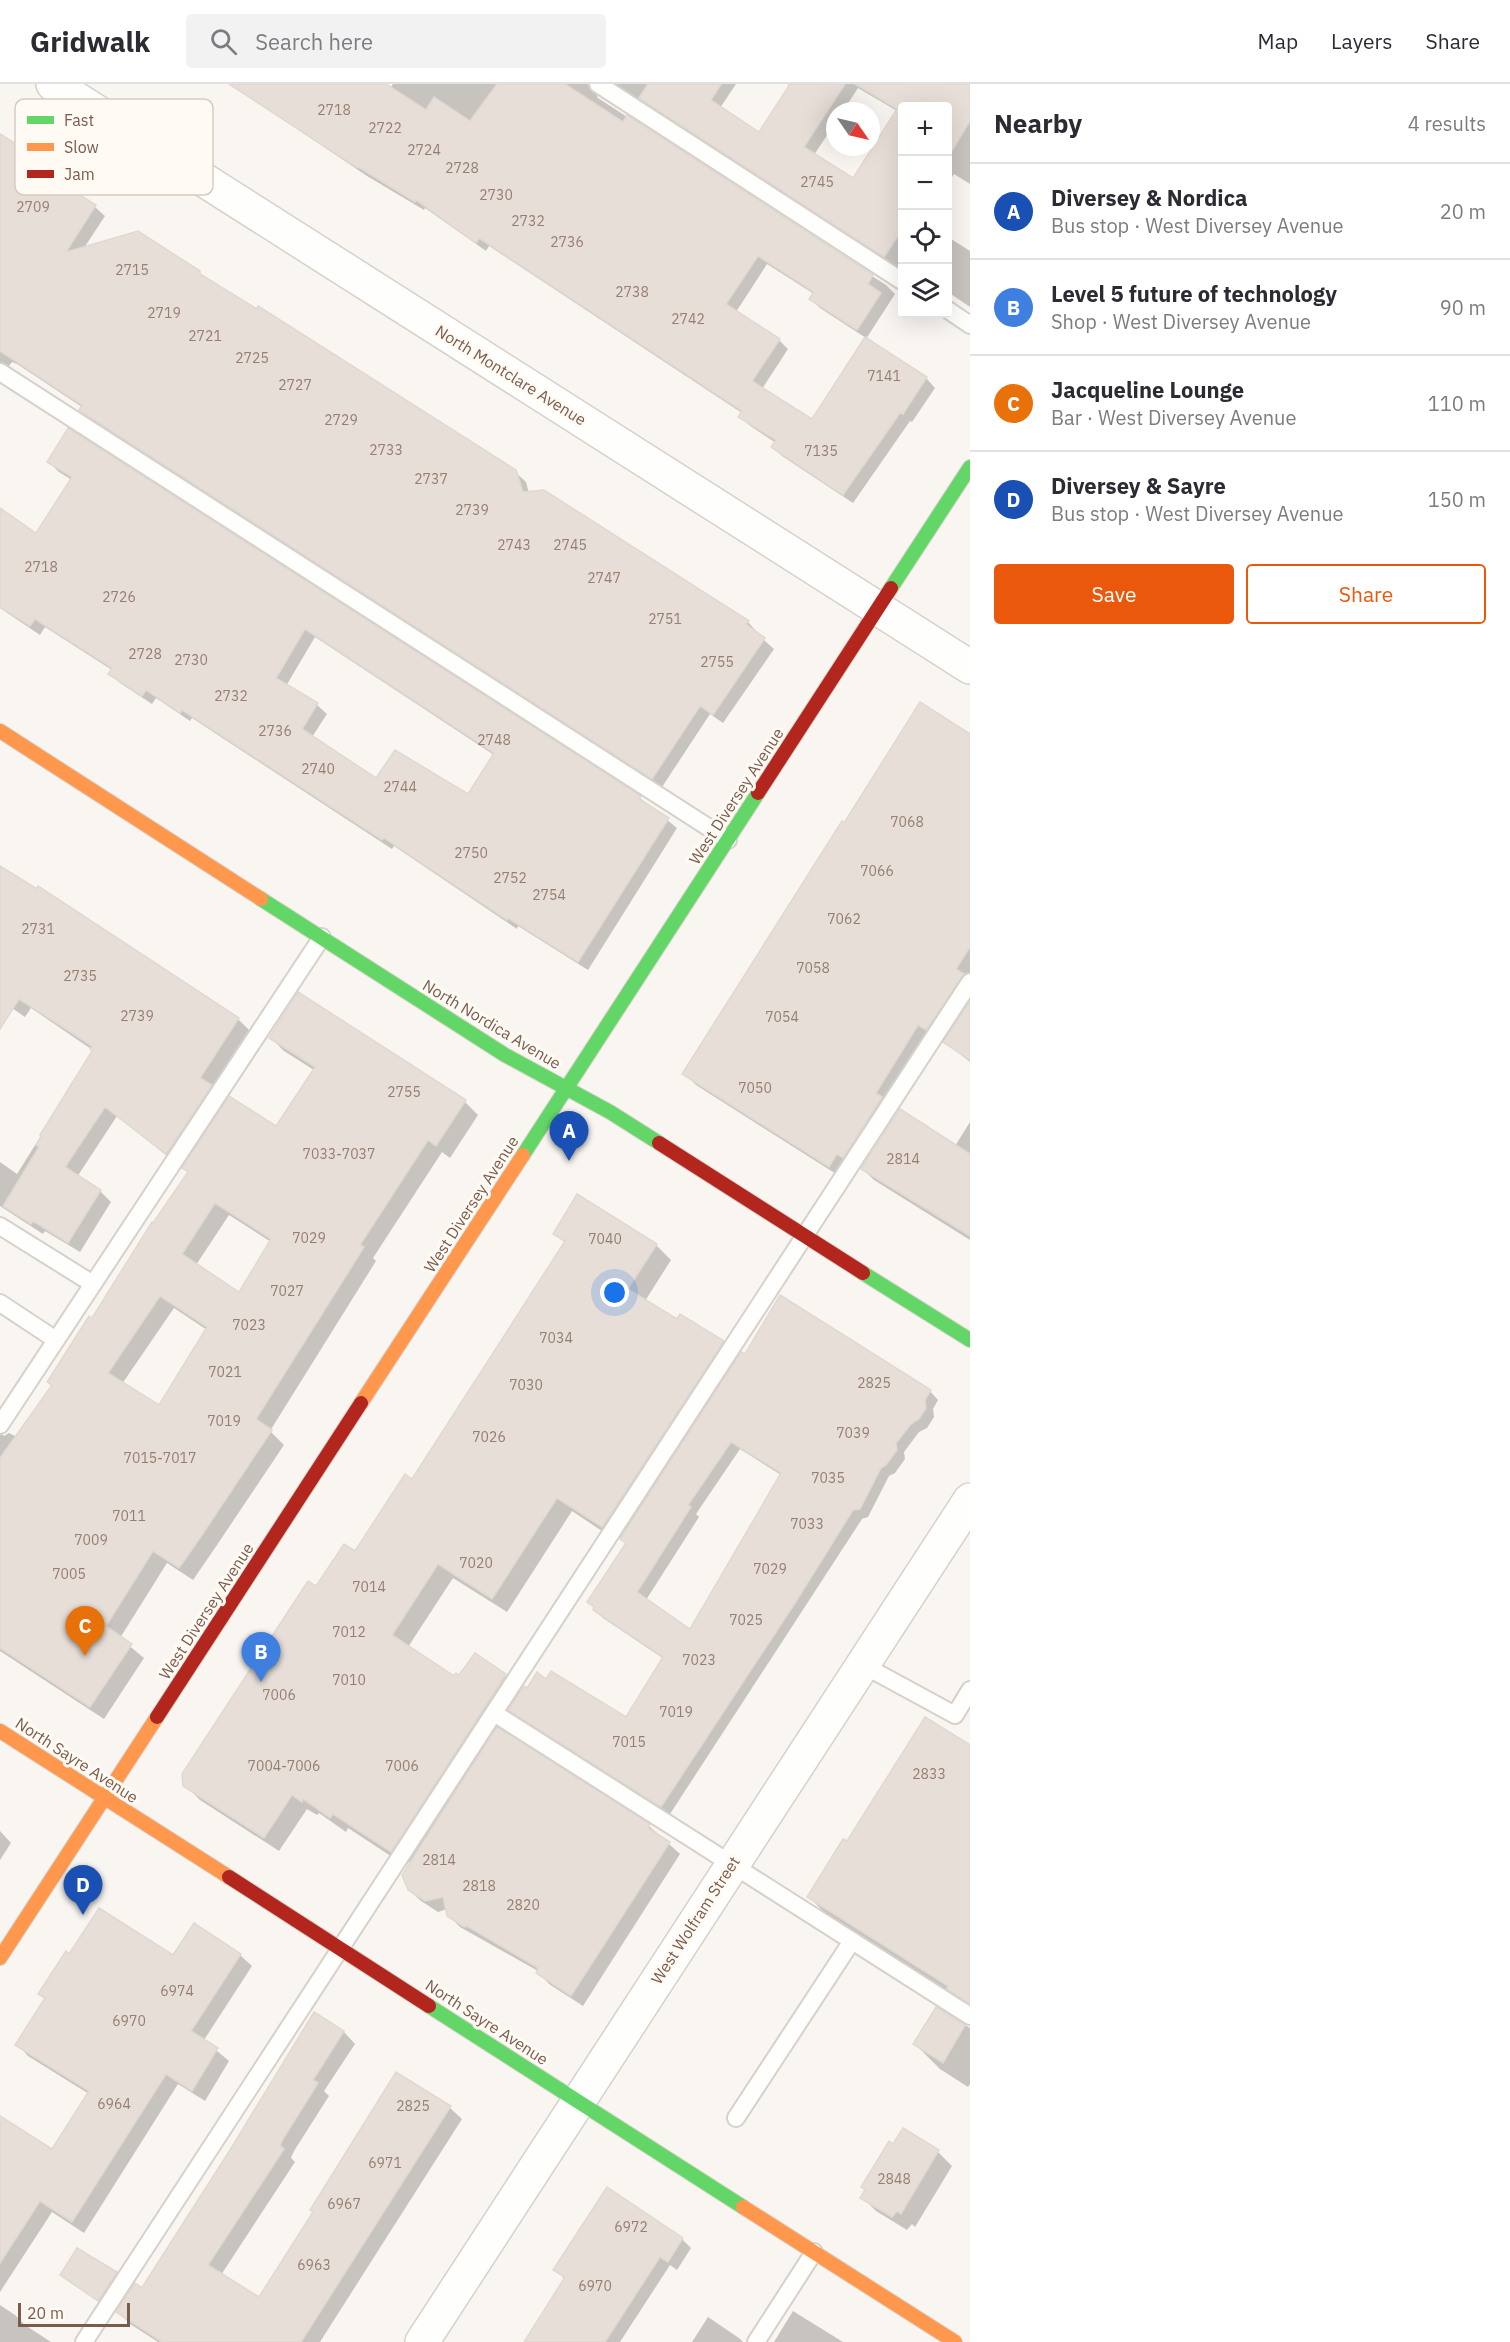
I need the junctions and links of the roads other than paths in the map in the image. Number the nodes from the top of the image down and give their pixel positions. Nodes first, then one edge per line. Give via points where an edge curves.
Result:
1 (53, 84) edge
2 (598, 84) edge
3 (77, 99) edge
4 (213, 186) edge
5 (898, 278) edge
6 (952, 313) edge
7 (970, 325) edge
8 (0, 372) edge
9 (970, 467) edge
10 (878, 609) junction
11 (970, 667) edge
12 (0, 731) edge
13 (728, 840) junction
14 (322, 937) junction
15 (968, 991) edge
16 (566, 1088) junction
17 (0, 1226) edge
18 (805, 1235) junction
19 (93, 1284) junction
20 (0, 1303) edge
21 (56, 1340) junction
22 (970, 1340) edge
23 (0, 1425) edge
24 (970, 1501) edge
25 (863, 1665) junction
26 (970, 1690) edge
27 (494, 1713) junction
28 (0, 1731) edge
29 (105, 1798) junction
30 (732, 1864) junction
31 (852, 1941) junction
32 (340, 1948) junction
33 (0, 1958) edge
34 (970, 2016) edge
35 (578, 2100) junction
36 (736, 2118) dead end
37 (814, 2252) junction
38 (84, 2342) edge
39 (422, 2342) edge
40 (756, 2342) edge
41 (955, 2342) edge

1 - 3 street, North Montclare Avenue
2 - 5 lane
4 - 10 street, North Montclare Avenue
6 - 7 lane
8 - 13 lane
9 - 10 street, West Diversey Avenue
10 - 11 street, North Montclare Avenue
10 - 13 street, West Diversey Avenue
12 - 14 street, North Nordica Avenue
13 - 16 street, West Diversey Avenue
14 - 16 street, North Nordica Avenue via 505,1055
14 - 19 lane
15 - 18 lane
16 - 18 street, North Nordica Avenue
16 - 29 street, West Diversey Avenue
17 - 19 lane
18 - 22 street, North Nordica Avenue
18 - 27 lane
19 - 21 lane
20 - 21 lane
21 - 23 lane
24 - 25 street, West Wolfram Street
25 - 26 lane via 955,1715
25 - 30 street, West Wolfram Street
27 - 30 lane
27 - 32 lane
28 - 29 street, North Sayre Avenue
29 - 32 street, North Sayre Avenue
29 - 33 street, West Diversey Avenue
30 - 31 lane
30 - 35 street, West Wolfram Street
31 - 34 lane
31 - 36 lane
32 - 35 street, North Sayre Avenue
32 - 38 lane
35 - 37 street, North Sayre Avenue
35 - 39 street, West Wolfram Street
37 - 40 lane
37 - 41 street, North Sayre Avenue

